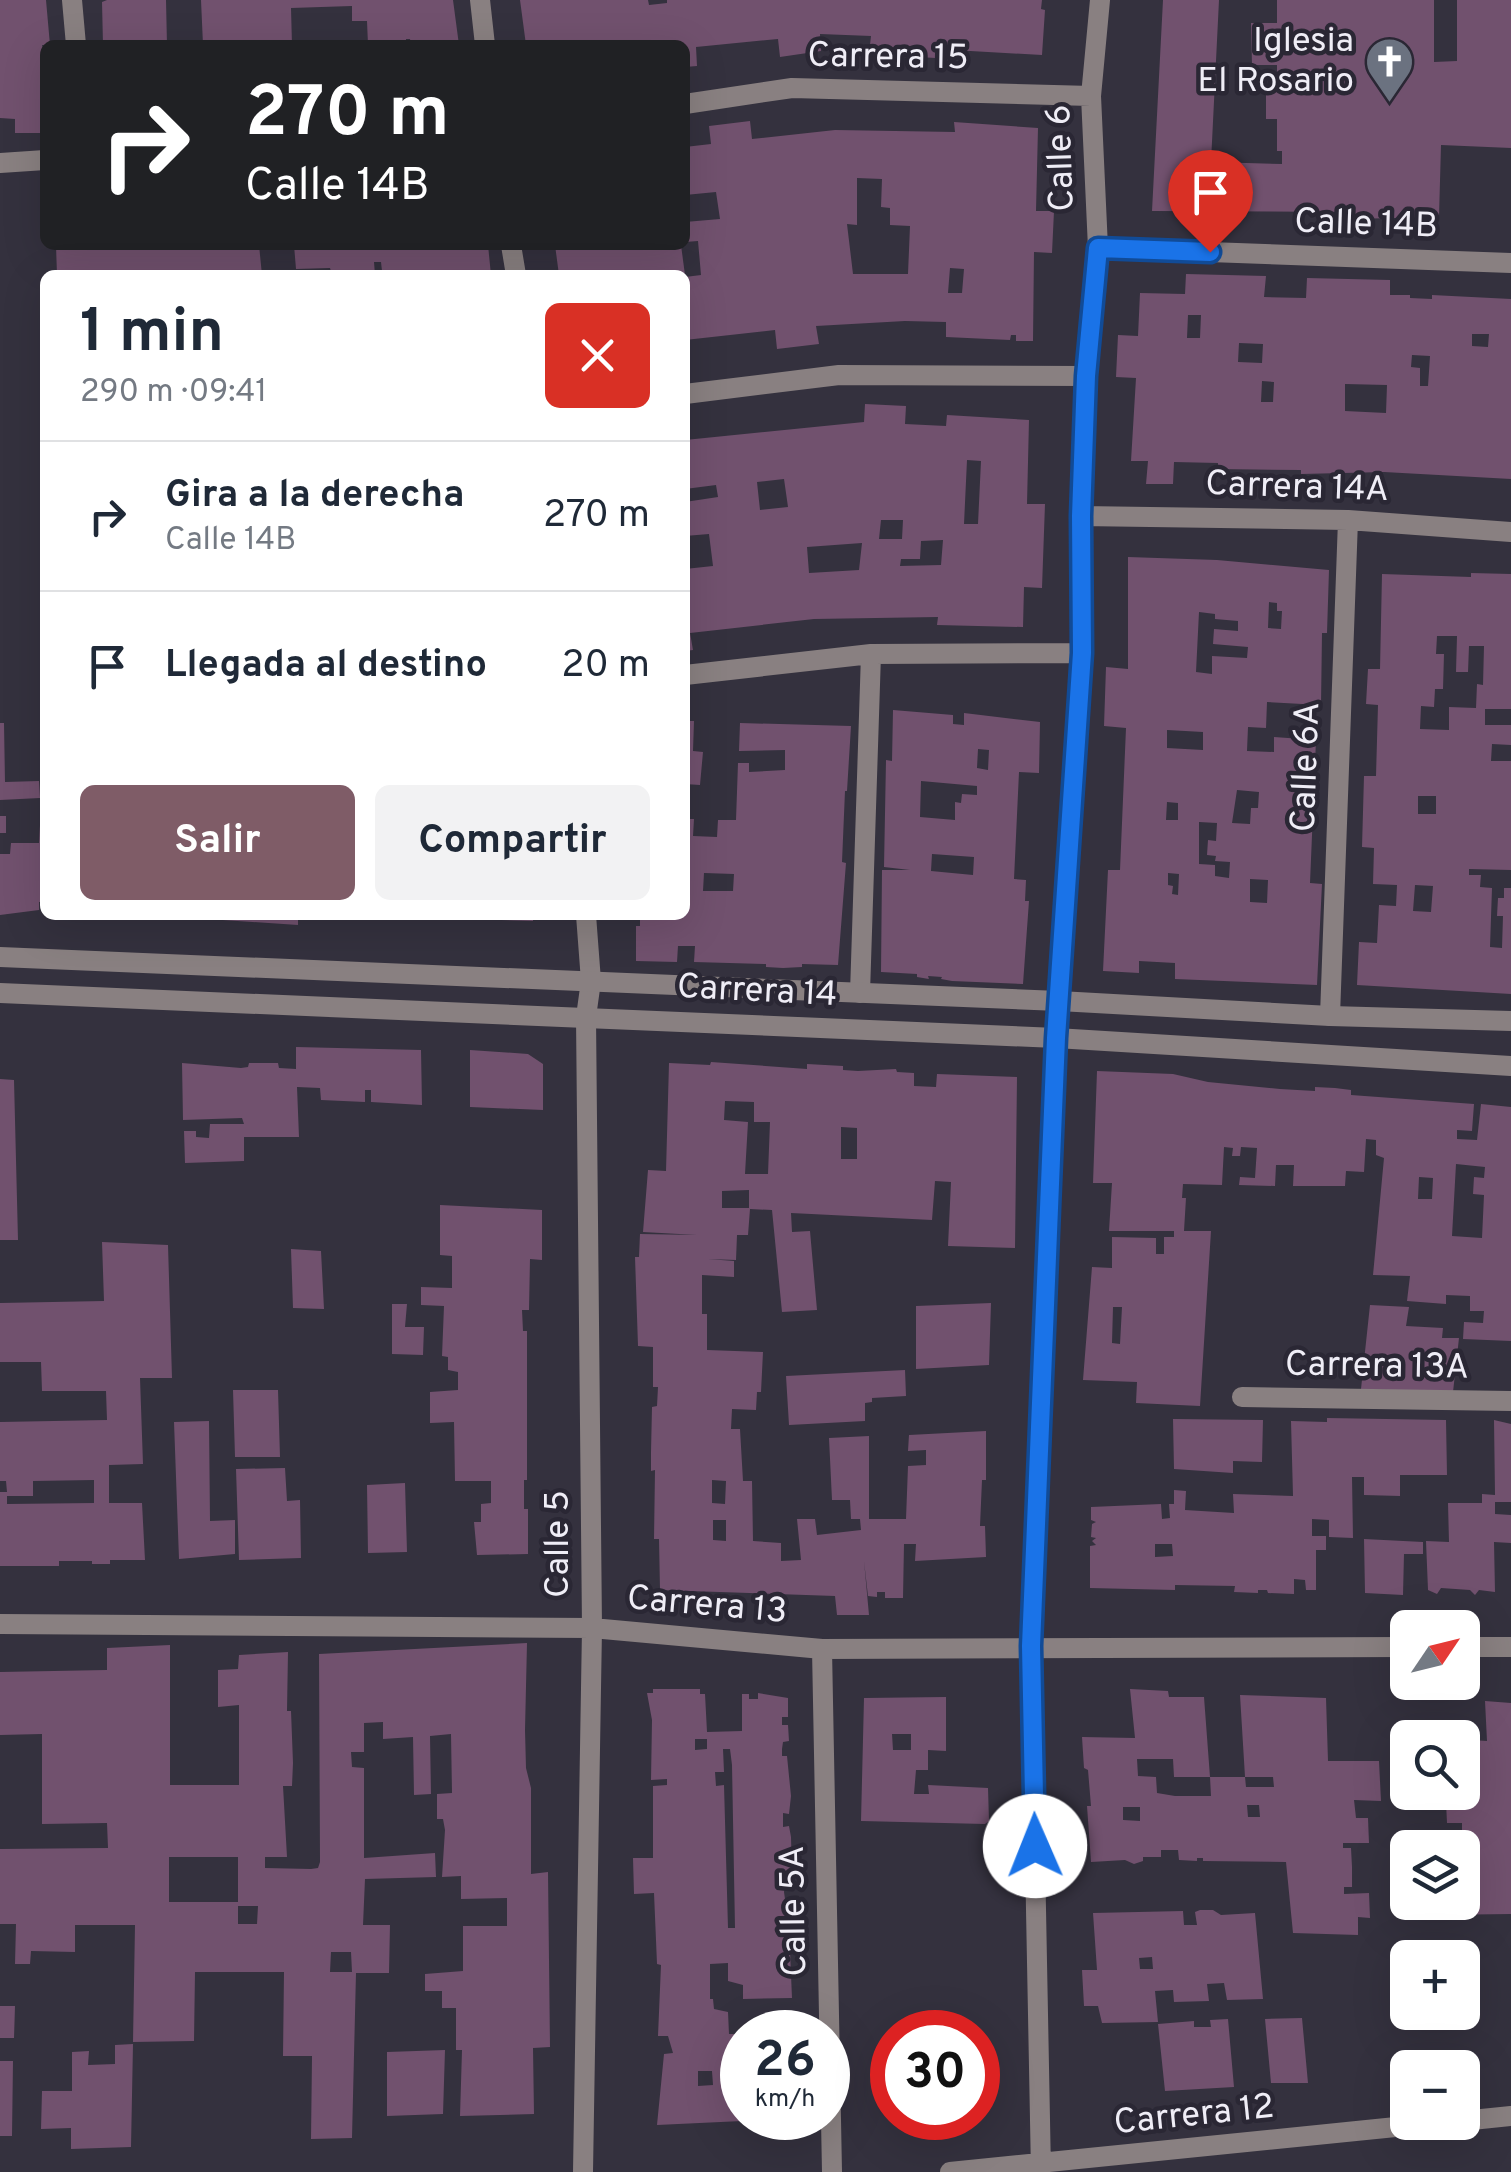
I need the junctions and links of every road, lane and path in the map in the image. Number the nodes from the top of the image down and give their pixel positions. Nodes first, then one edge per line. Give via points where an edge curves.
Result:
1 (72, 0) edge
2 (480, 0) edge
3 (1100, 0) edge
4 (76, 40) edge
5 (484, 40) edge
6 (1091, 96) junction
7 (690, 103) edge
8 (40, 160) edge
9 (0, 163) edge
10 (1098, 248) junction
11 (1511, 263) edge
12 (1086, 376) junction
13 (690, 393) edge
14 (1081, 516) junction
15 (1348, 520) junction
16 (1511, 532) edge
17 (1082, 653) junction
18 (871, 654) junction
19 (690, 674) edge
20 (586, 920) edge
21 (0, 957) edge
22 (591, 981) junction
23 (860, 992) junction
24 (0, 994) edge
25 (1059, 1001) junction
26 (1330, 1016) junction
27 (586, 1017) junction
28 (1511, 1022) edge
29 (1056, 1038) junction
30 (1511, 1066) edge
31 (1242, 1397) dead end
32 (1511, 1401) edge
33 (0, 1624) edge
34 (592, 1628) junction
35 (1031, 1646) junction
36 (1390, 1647) edge
37 (1480, 1647) edge
38 (1511, 1647) edge
39 (822, 1649) junction
40 (1511, 2116) edge
41 (1480, 2119) edge
42 (1390, 2128) edge
43 (1041, 2168) edge
44 (583, 2172) edge
45 (832, 2172) edge
46 (950, 2172) edge

1 - 4 street
2 - 5 street
3 - 6 street, Calle 6
6 - 7 street, Carrera 15 via 792,88
6 - 10 street, Calle 6
8 - 9 street
10 - 11 street, Calle 14B
10 - 12 street, Calle 6
12 - 13 street via 839,374
12 - 14 street, Calle 6
14 - 15 street, Carrera 14A
14 - 17 street, Calle 6
15 - 16 street, Carrera 14A
15 - 26 street, Calle 6A
17 - 18 street
17 - 25 street, Calle 6
18 - 19 street
18 - 23 street
20 - 22 street, Calle 5
21 - 22 street, Carrera 14
22 - 23 street, Carrera 14
22 - 27 street, Calle 5
23 - 25 street, Carrera 14
24 - 27 street, Carrera 14
25 - 26 street, Carrera 14
25 - 29 street, Calle 6
26 - 28 street, Carrera 14
27 - 29 street, Carrera 14
27 - 34 street, Calle 5
29 - 30 street, Carrera 14
29 - 35 street, Calle 6
31 - 32 street, Carrera 13A
33 - 34 street, Carrera 13
34 - 39 street, Carrera 13
34 - 44 street, Calle 5
35 - 36 street, Carrera 13
35 - 39 street, Carrera 13
35 - 43 street, Calle 6
37 - 38 street
39 - 45 street, Calle 5A
40 - 41 street
42 - 43 street, Carrera 12
43 - 46 street, Carrera 12

